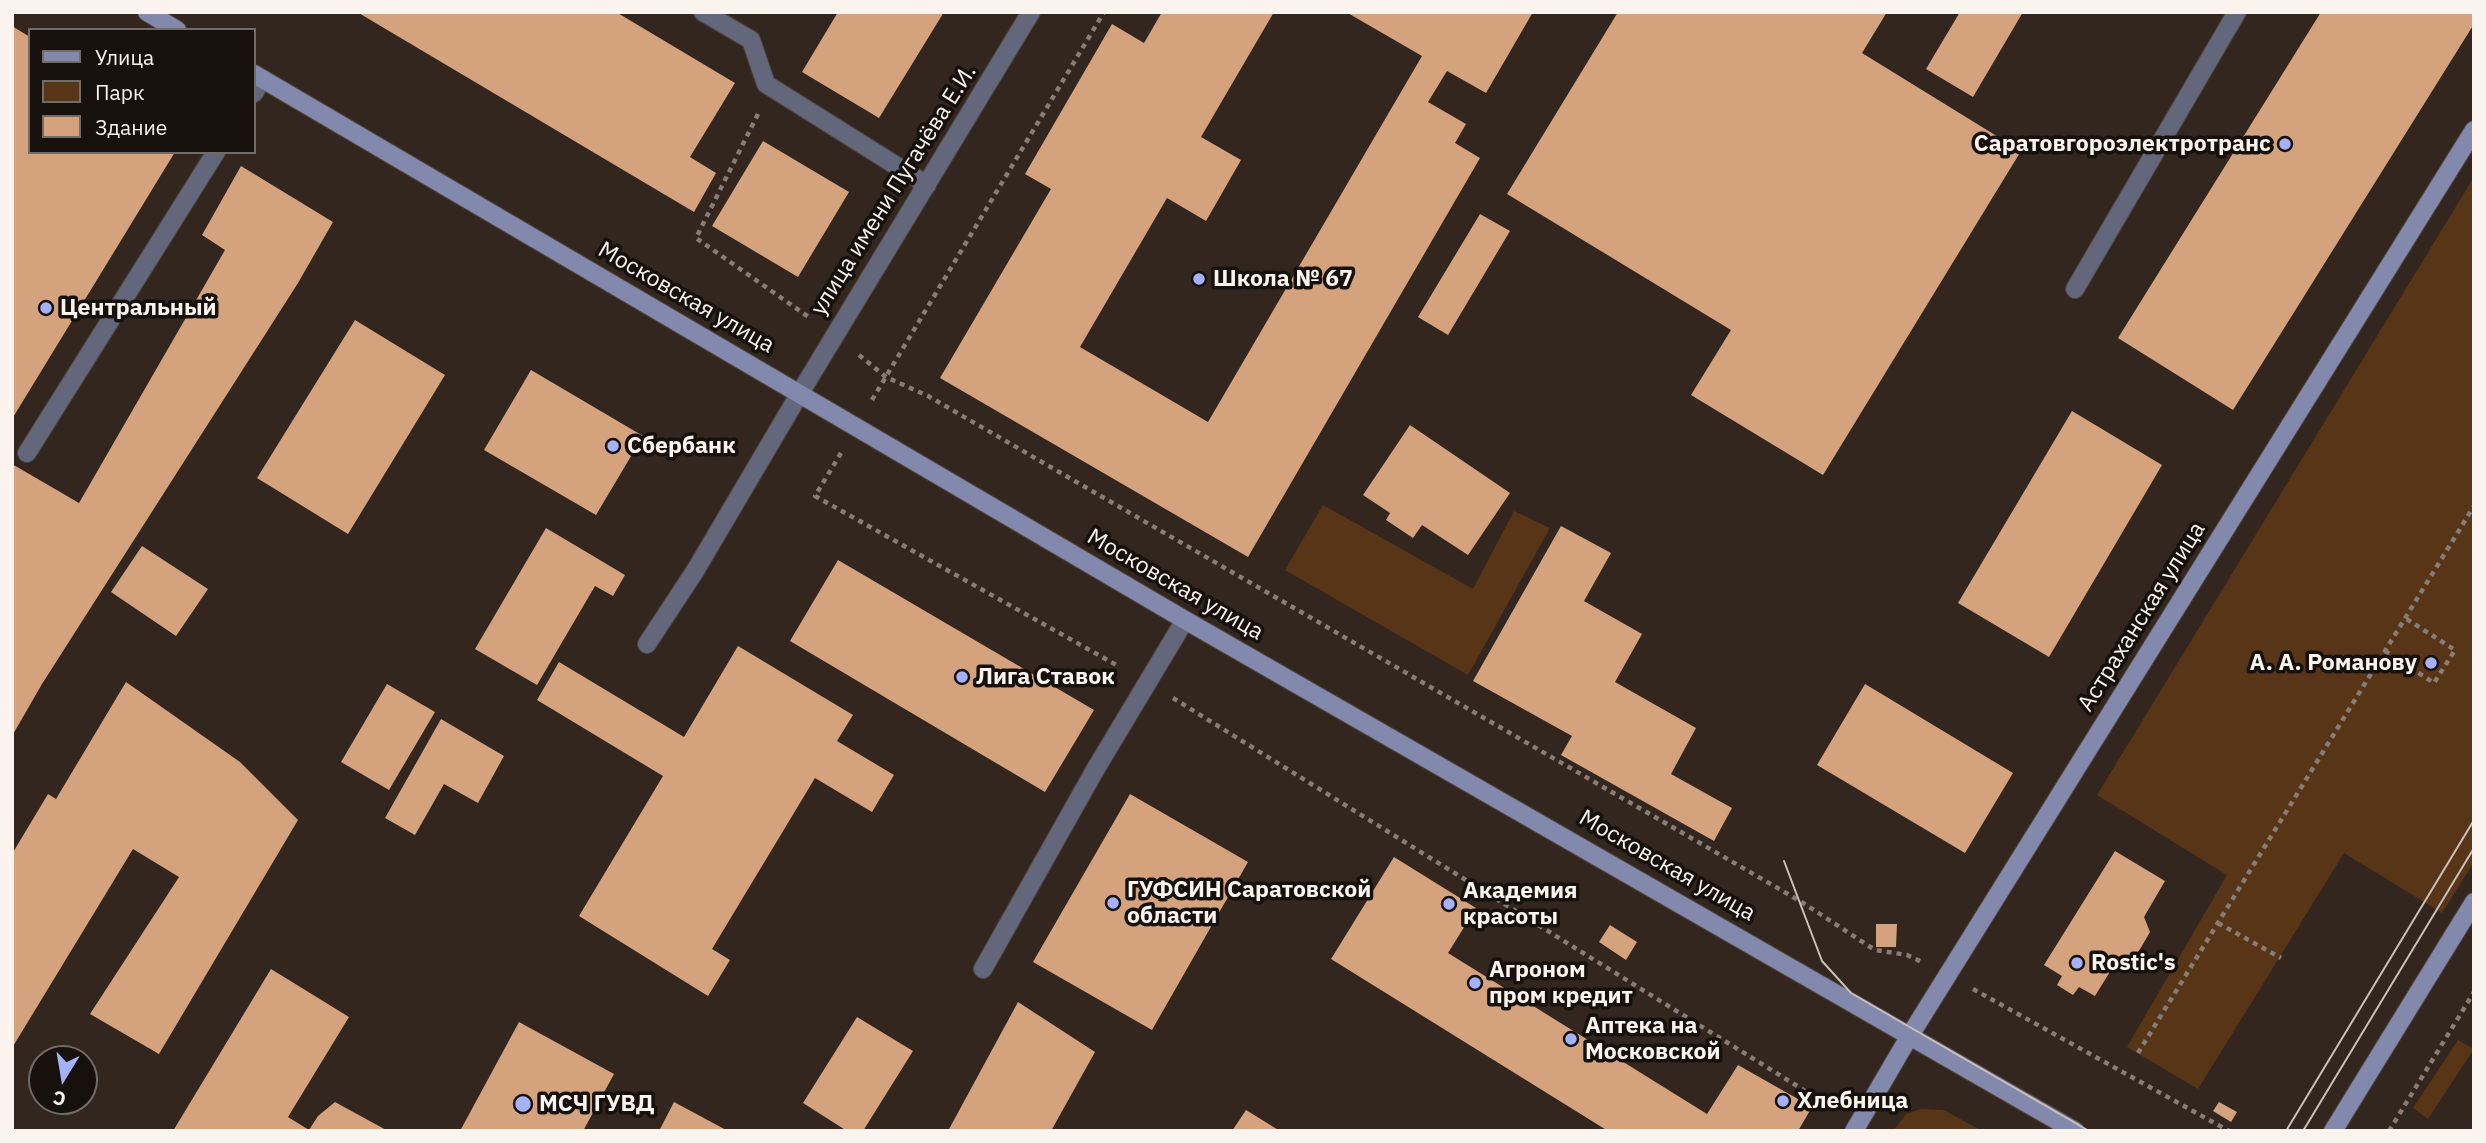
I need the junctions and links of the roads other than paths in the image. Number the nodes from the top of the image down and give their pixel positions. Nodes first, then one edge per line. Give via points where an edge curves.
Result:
1 (147, 12) edge
2 (703, 12) edge
3 (1031, 12) edge
4 (2237, 12) edge
5 (174, 28) edge
6 (257, 82) edge
7 (2474, 130) edge
8 (215, 154) edge
9 (927, 185) junction
10 (2075, 289) dead end
11 (800, 393) junction
12 (27, 453) dead end
13 (1185, 620) junction
14 (647, 644) dead end
15 (2474, 902) edge
16 (983, 969) dead end
17 (1909, 1037) junction
18 (1855, 1128) edge
19 (2075, 1131) edge
20 (2333, 1131) edge

1 - 5 main road
2 - 9 street via 751,40 766,84
3 - 9 street, улица имени Пугачёва Е.И.
4 - 10 street
6 - 11 main road, Московская улица
7 - 17 main road, Астраханская улица
8 - 12 street
9 - 11 street, улица имени Пугачёва Е.И.
11 - 13 main road, Московская улица
11 - 14 street, улица имени Пугачёва Е.И.
13 - 16 street
13 - 17 main road, Московская улица
15 - 20 main road
17 - 18 main road, Астраханская улица
17 - 19 main road, Московская улица

